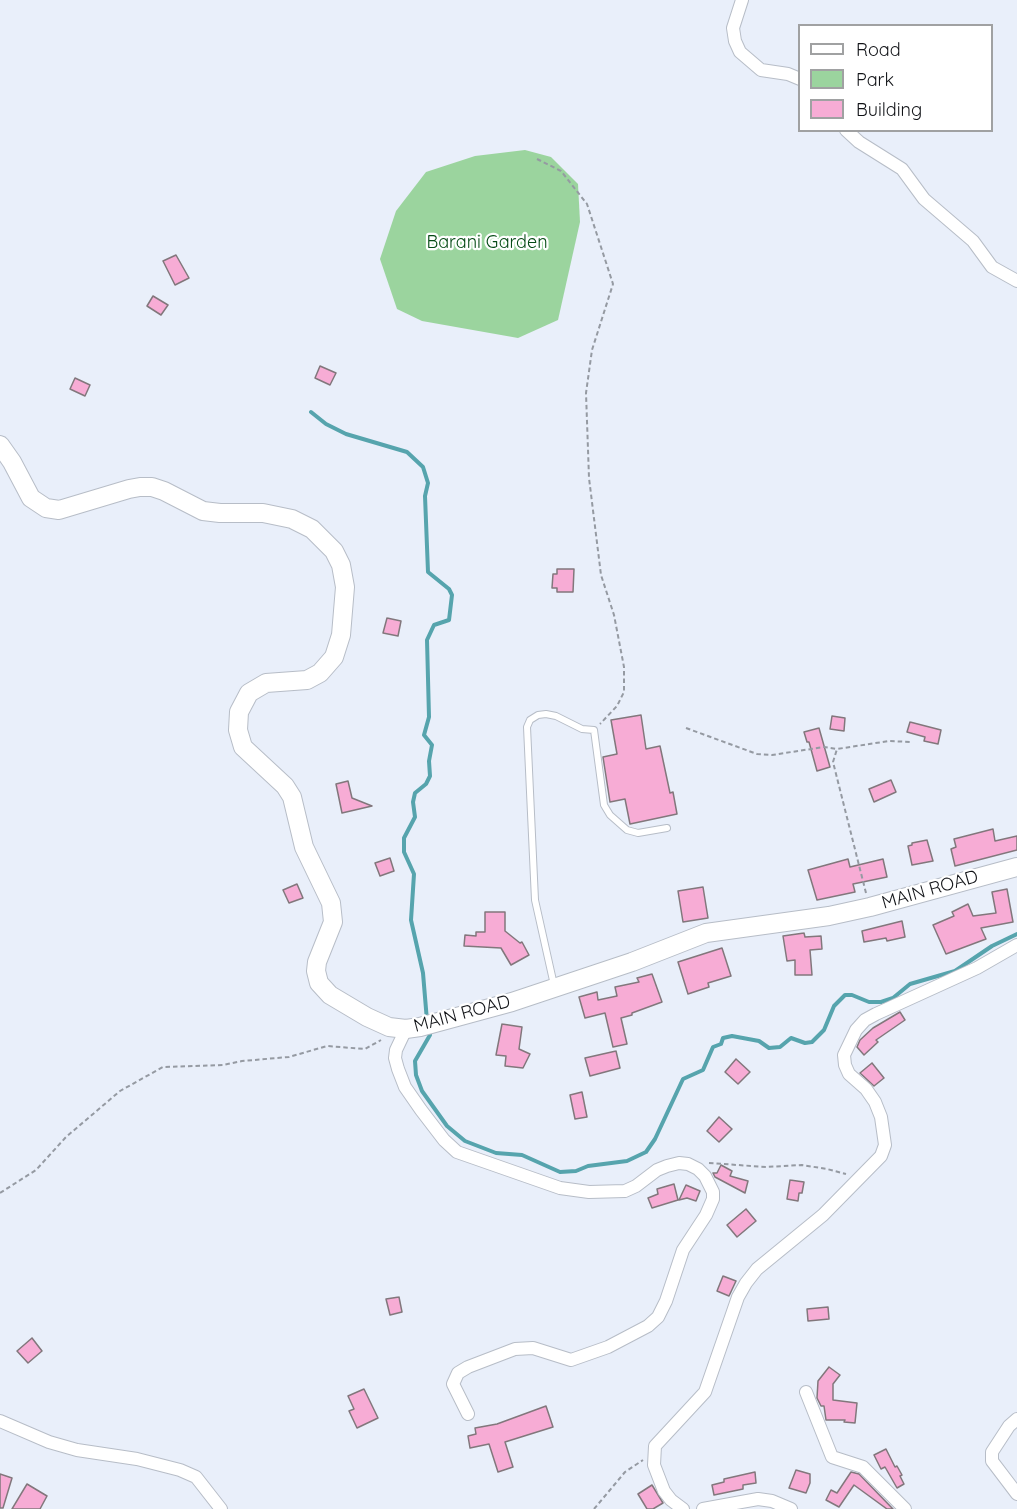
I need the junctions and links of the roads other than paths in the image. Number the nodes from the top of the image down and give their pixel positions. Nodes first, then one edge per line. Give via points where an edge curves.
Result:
1 (742, 0) edge
2 (798, 78) edge
3 (848, 132) edge
4 (1017, 281) edge
5 (0, 445) edge
6 (667, 828) dead end
7 (1017, 867) edge
8 (1017, 945) edge
9 (554, 988) junction
10 (402, 1029) junction
11 (806, 1392) dead end
12 (468, 1414) dead end
13 (1017, 1419) edge
14 (0, 1420) edge
15 (1017, 1494) edge
16 (221, 1509) edge
17 (683, 1509) edge
18 (703, 1509) edge
19 (791, 1509) edge
20 (905, 1509) edge

1 - 2 street via 733,28 740,52 762,70
3 - 4 street via 902,169 924,199 973,241 993,267
5 - 10 main road, MAIN ROAD via 31,498 46,508 59,510 129,489 152,487 208,512 263,513 292,519 312,529 334,551 345,587 341,635 334,657 320,673 307,680 266,683 249,693 239,712 240,739 292,797 304,847 331,903 333,922 317,962 319,984 367,1017
6 - 9 lane via 627,830 610,814 604,805 594,730 546,714 531,720 527,727 535,900
7 - 9 main road, MAIN ROAD via 870,907 796,922 705,933
8 - 17 street via 977,968 876,1014 856,1030 844,1055 845,1065 875,1102 885,1145 881,1156 824,1215 746,1282 705,1392 655,1446 654,1465 664,1491
9 - 10 main road, MAIN ROAD
10 - 12 street via 395,1058 405,1087 457,1152 560,1188 589,1192 625,1191 657,1170 688,1164 698,1168 714,1192 706,1215 683,1250 658,1317 608,1347 571,1360 533,1348 515,1349 468,1367 458,1373 453,1384
11 - 20 street via 832,1457 863,1467
13 - 15 street via 992,1452 992,1461
14 - 16 street via 77,1450 180,1470 196,1477
18 - 19 street via 758,1499 772,1500

